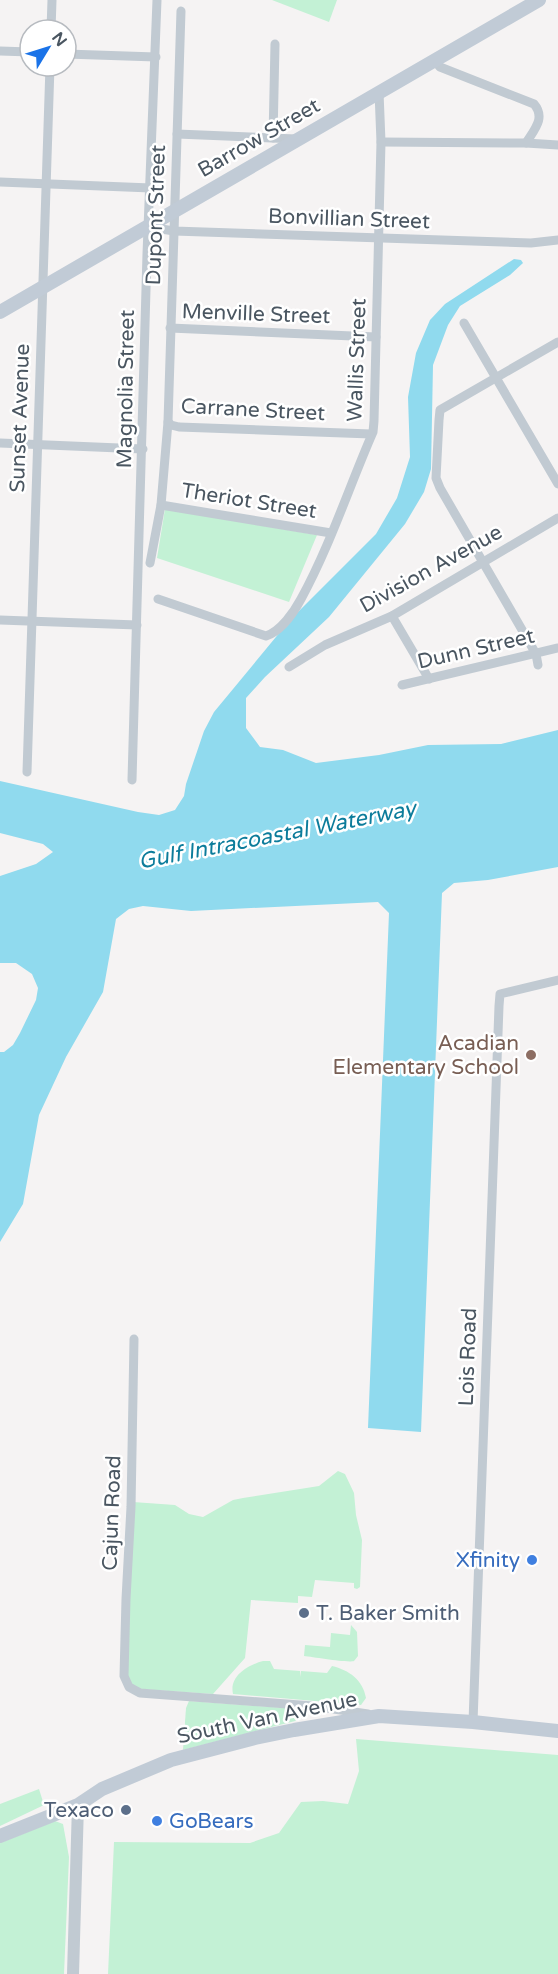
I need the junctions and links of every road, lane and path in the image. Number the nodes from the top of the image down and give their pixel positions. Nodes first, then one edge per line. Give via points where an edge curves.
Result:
1 (52, 0) edge
2 (157, 0) edge
3 (539, 0) edge
4 (181, 11) dead end
5 (51, 18) edge
6 (275, 44) dead end
7 (0, 51) edge
8 (18, 52) edge
9 (78, 54) edge
10 (156, 57) junction
11 (434, 60) junction
12 (50, 78) edge
13 (379, 92) junction
14 (177, 134) junction
15 (273, 138) junction
16 (298, 139) junction
17 (381, 142) junction
18 (526, 143) junction
19 (558, 145) edge
20 (0, 182) edge
21 (46, 184) junction
22 (151, 188) junction
23 (174, 212) junction
24 (148, 227) junction
25 (174, 231) junction
26 (379, 239) junction
27 (553, 241) edge
28 (43, 288) junction
29 (0, 312) edge
30 (464, 323) dead end
31 (170, 328) junction
32 (376, 337) junction
33 (558, 342) edge
34 (496, 378) junction
35 (168, 422) junction
36 (371, 434) junction
37 (0, 443) edge
38 (38, 445) junction
39 (142, 448) junction
40 (558, 484) edge
41 (161, 506) junction
42 (558, 518) edge
43 (331, 533) junction
44 (482, 562) junction
45 (150, 563) dead end
46 (158, 599) dead end
47 (392, 615) junction
48 (0, 620) edge
49 (32, 621) junction
50 (136, 625) junction
51 (558, 648) edge
52 (536, 654) junction
53 (538, 664) dead end
54 (289, 667) dead end
55 (429, 679) junction
56 (402, 685) dead end
57 (27, 772) dead end
58 (132, 780) dead end
59 (558, 980) edge
60 (134, 1339) dead end
61 (313, 1706) junction
62 (379, 1716) junction
63 (473, 1722) junction
64 (315, 1726) junction
65 (558, 1731) edge
66 (78, 1805) junction
67 (0, 1836) edge
68 (73, 1974) edge

1 - 5 street
2 - 10 street, Magnolia Street
3 - 11 main road, Barrow Street
4 - 14 street, Dupont Street
6 - 15 street
7 - 8 street
9 - 10 street
10 - 22 street, Magnolia Street
11 - 13 main road, Barrow Street
11 - 18 street via 440,67 534,104 541,118
12 - 21 street, Sunset Avenue
13 - 16 main road, Barrow Street
13 - 17 street, Wallis Street
14 - 15 street
14 - 23 street, Dupont Street
15 - 16 street
16 - 23 main road, Barrow Street
17 - 18 street
17 - 26 street, Wallis Street
18 - 19 street
20 - 21 street
21 - 22 street
21 - 28 street, Sunset Avenue
22 - 24 street, Magnolia Street
23 - 24 main road, Barrow Street
23 - 25 street, Dupont Street
24 - 25 street, Bonvillian Street
24 - 28 main road, Barrow Street
24 - 39 street, Magnolia Street
25 - 26 street, Bonvillian Street
25 - 31 street, Dupont Street
26 - 27 street, Bonvillian Street
26 - 32 street, Wallis Street
28 - 29 main road, Barrow Street
28 - 38 street, Sunset Avenue
30 - 34 street
31 - 32 street, Menville Street
31 - 35 street, Dupont Street
32 - 36 street, Wallis Street
33 - 34 street
34 - 40 street
34 - 44 street via 440,410 436,478
35 - 36 street, Carrane Street via 179,427
35 - 41 street, Dupont Street
36 - 43 street, Wallis Street
37 - 38 street
38 - 39 street
38 - 49 street, Sunset Avenue
39 - 50 street, Magnolia Street
41 - 43 street, Theriot Street
41 - 45 street, Dupont Street
42 - 44 street, Division Avenue
43 - 46 street, Wallis Street via 301,599 272,634 266,636
44 - 47 street, Division Avenue
44 - 52 street
47 - 54 street, Division Avenue via 325,645
47 - 55 street
48 - 49 street
49 - 50 street
49 - 57 street, Sunset Avenue
50 - 58 street, Magnolia Street
51 - 52 street, Dunn Street
52 - 53 street
52 - 55 street, Dunn Street
55 - 56 street, Dunn Street
59 - 63 street, Lois Road via 500,994
60 - 61 street, Cajun Road via 124,1665 129,1687 140,1693
61 - 62 street
61 - 64 street
62 - 63 main road, South Van Avenue
62 - 64 main road, South Van Avenue
63 - 65 main road, South Van Avenue
64 - 66 main road, South Van Avenue via 184,1756 102,1789
66 - 67 main road, South Van Avenue
66 - 68 street

